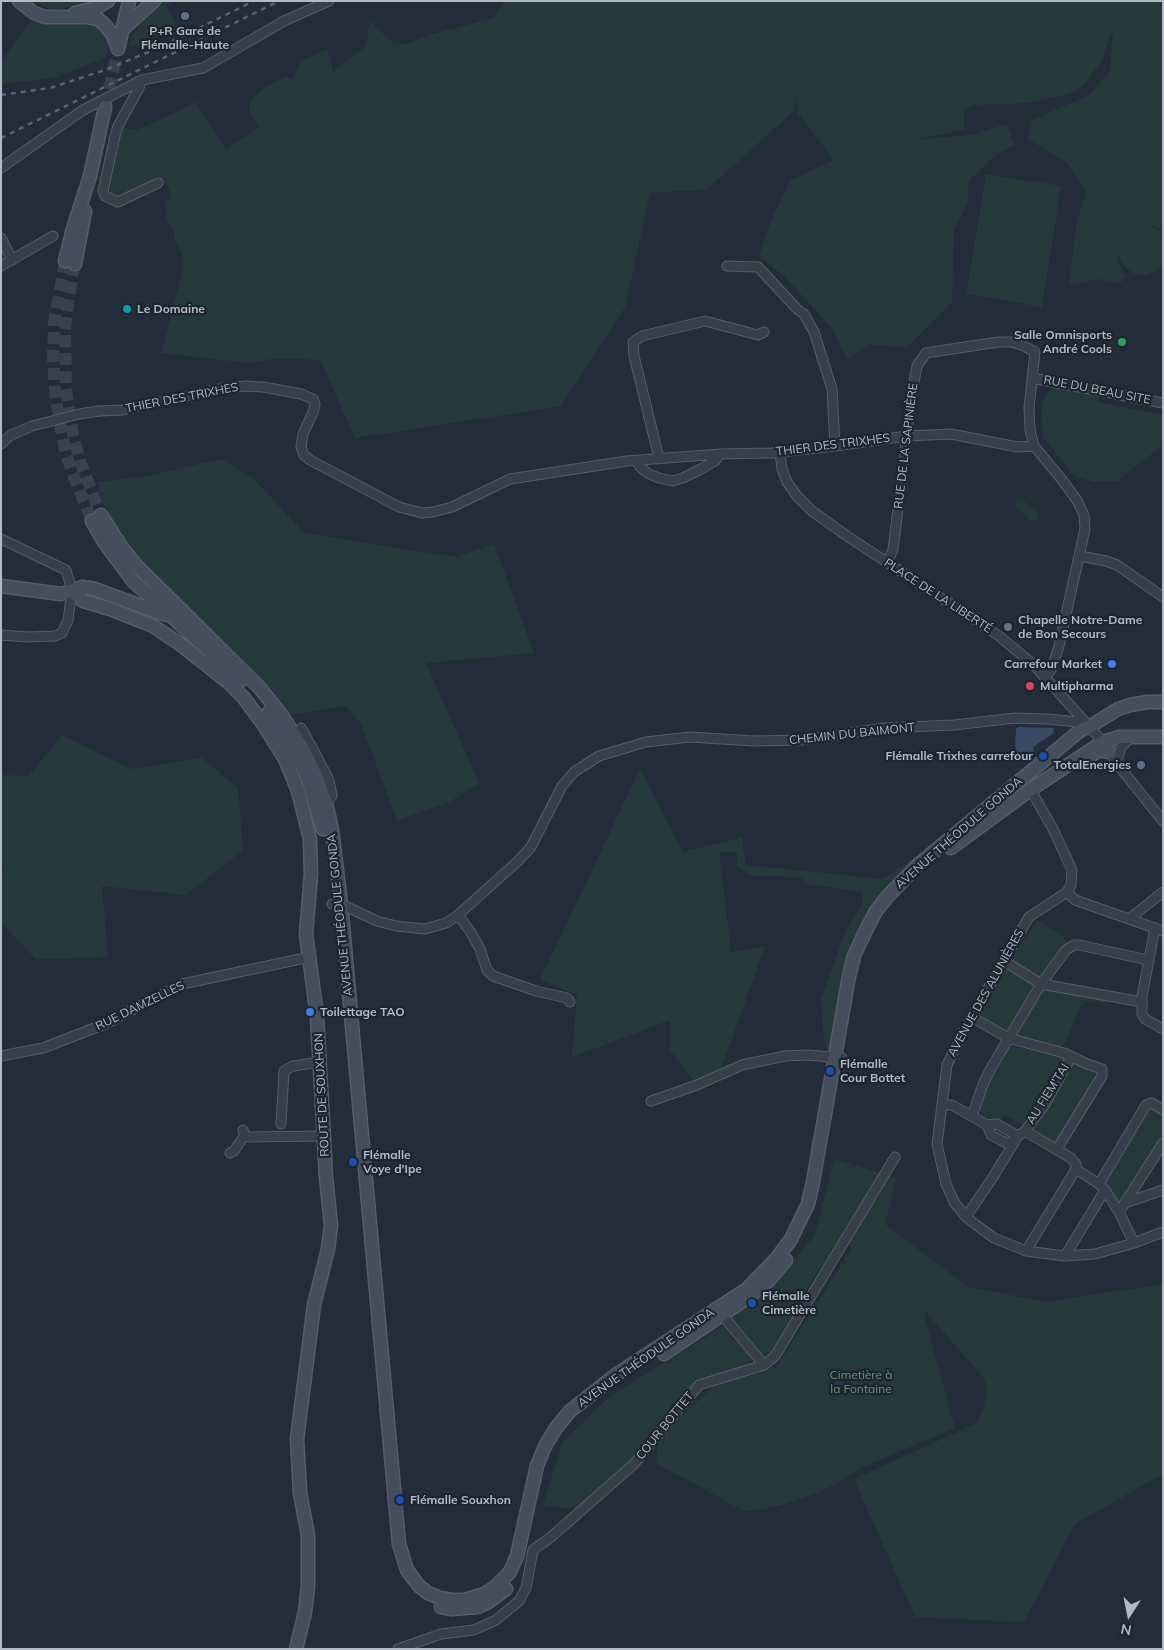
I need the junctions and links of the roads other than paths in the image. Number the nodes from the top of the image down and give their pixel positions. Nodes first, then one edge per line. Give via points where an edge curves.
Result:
1 (19, 1) edge
2 (32, 1) edge
3 (108, 1) edge
4 (129, 1) edge
5 (154, 1) edge
6 (329, 1) edge
7 (122, 30) junction
8 (141, 81) junction
9 (105, 107) tunnel mouth
10 (1, 168) edge
11 (158, 183) dead end
12 (53, 236) dead end
13 (1, 238) edge
14 (12, 260) junction
15 (70, 262) tunnel mouth
16 (1, 266) edge
17 (727, 266) dead end
18 (764, 332) dead end
19 (1035, 352) joint
20 (1032, 378) junction
21 (1163, 403) edge
22 (907, 436) junction
23 (1, 444) edge
24 (835, 446) junction
25 (1034, 446) junction
26 (780, 452) junction
27 (720, 454) junction
28 (659, 458) junction
29 (636, 460) junction
30 (1, 539) edge
31 (1080, 556) junction
32 (887, 562) junction
33 (1, 586) edge
34 (77, 589) junction
35 (1163, 597) edge
36 (170, 615) junction
37 (1, 635) edge
38 (219, 660) junction
39 (1046, 677) junction
40 (228, 682) junction
41 (1163, 702) edge
42 (1067, 721) junction
43 (1086, 724) junction
44 (300, 728) dead end
45 (1072, 737) junction
46 (1163, 737) edge
47 (1131, 738) junction
48 (1106, 747) junction
49 (1118, 765) junction
50 (1033, 794) junction
51 (321, 804) junction
52 (1163, 821) edge
53 (948, 850) junction
54 (1067, 892) junction
55 (1163, 892) edge
56 (337, 904) junction
57 (458, 915) junction
58 (1129, 919) junction
59 (1159, 929) edge
60 (310, 958) junction
61 (1148, 960) junction
62 (1004, 961) junction
63 (1041, 984) junction
64 (570, 1002) dead end
65 (1142, 1002) junction
66 (972, 1017) junction
67 (1163, 1029) edge
68 (1008, 1038) junction
69 (1, 1056) edge
70 (839, 1058) junction
71 (1075, 1059) junction
72 (320, 1062) junction
73 (651, 1101) dead end
74 (942, 1105) junction
75 (1163, 1110) edge
76 (972, 1116) junction
77 (280, 1124) dead end
78 (324, 1136) junction
79 (1019, 1136) junction
80 (1163, 1143) edge
81 (1057, 1149) junction
82 (230, 1153) dead end
83 (895, 1157) dead end
84 (1154, 1157) junction
85 (1163, 1163) edge
86 (1076, 1169) junction
87 (1102, 1187) junction
88 (1163, 1190) edge
89 (1125, 1203) junction
90 (1119, 1212) junction
91 (966, 1217) junction
92 (1163, 1232) edge
93 (1134, 1243) junction
94 (1026, 1251) junction
95 (1065, 1256) junction
96 (720, 1312) junction
97 (764, 1365) junction
98 (296, 1649) edge
99 (398, 1649) edge

1 - 7 main road via 45,17 98,19 113,35 118,52
2 - 3 main road via 44,12 63,14 96,8
4 - 7 main road
5 - 7 main road
6 - 8 street via 284,21 202,68
8 - 10 street via 83,110
8 - 11 street via 118,126 103,191 105,196 118,202
9 - 15 main road via 82,232
12 - 14 street
13 - 14 street
14 - 16 street
17 - 24 street via 758,267 804,314 814,332 832,390
18 - 28 street via 758,335 705,322 642,336 633,342
19 - 20 street, RUE DU BEAU SITE
19 - 22 street, RUE DE LA SAPINIÈRE via 1012,342 998,342 926,353 917,366
20 - 21 street, RUE DU BEAU SITE
20 - 25 street, RUE DU BEAU SITE via 1029,408
22 - 24 street, THIER DES TRIXHES
22 - 25 street, THIER DES TRIXHES via 951,434
22 - 32 street, RUE DE LA SAPINIÈRE via 893,550
23 - 29 street, THIER DES TRIXHES via 11,435 32,426 78,414 124,410 214,389 256,386 313,399 313,412 301,440 304,454 350,482 414,512 452,507 510,479
24 - 26 street, THIER DES TRIXHES
25 - 31 street, RUE DU BEAU SITE via 1082,509 1085,529
26 - 27 street, THIER DES TRIXHES
26 - 32 street, PLACE DE LA LIBERTÉ via 787,482 805,505
27 - 28 street, THIER DES TRIXHES
27 - 29 street via 701,469 672,481 649,474
28 - 29 street, THIER DES TRIXHES
30 - 34 street via 66,570
31 - 35 street via 1117,565
31 - 39 street, RUE DU BEAU SITE via 1057,653
32 - 39 street, PLACE DE LA LIBERTÉ via 1004,640
33 - 34 main road via 61,594
34 - 36 main road via 95,588
34 - 37 street via 62,633 28,637
34 - 40 main road, ROUTE DE SOUXHON via 83,600 153,626
36 - 38 main road, AVENUE THÉODULE GONDA
36 - 51 main road, AVENUE THÉODULE GONDA via 134,581 104,542 96,518 136,565 259,687 283,717 315,774
38 - 40 main road
38 - 51 main road, AVENUE THÉODULE GONDA via 266,708 291,745
39 - 43 street, PLACE DE LA LIBERTÉ
40 - 60 main road, ROUTE DE SOUXHON via 263,724 285,759 298,791 310,839 311,874 306,929
41 - 43 main road, AVENUE THÉODULE GONDA via 1130,705
42 - 43 street, CHEMIN DU BAIMONT
42 - 45 street via 1073,729
42 - 57 street, CHEMIN DU BAIMONT via 1015,718 884,728 795,741 680,738 617,750 586,763 569,776 531,847
43 - 45 main road, AVENUE THÉODULE GONDA
43 - 48 street, PLACE DE LA LIBERTÉ
44 - 51 street, AVENUE THÉODULE GONDA via 329,780 332,796
45 - 70 main road, AVENUE THÉODULE GONDA via 918,866 876,911 854,956
46 - 47 main road, AVENUE THÉODULE GONDA
47 - 48 main road, AVENUE THÉODULE GONDA via 1118,737
47 - 49 street via 1122,746
48 - 49 street, PLACE DE LA LIBERTÉ
48 - 50 main road, AVENUE THÉODULE GONDA
48 - 53 main road, AVENUE THÉODULE GONDA via 1030,790
49 - 52 street, PLACE DE LA LIBERTÉ
50 - 53 main road, AVENUE THÉODULE GONDA
50 - 54 street via 1072,870
51 - 56 main road, AVENUE THÉODULE GONDA via 332,830
53 - 70 main road, AVENUE THÉODULE GONDA via 919,870 902,887 869,934 859,958
54 - 58 street via 1075,900
54 - 62 street, AVENUE DES ALUNIÈRES via 1029,917
55 - 58 street
56 - 57 street, CHEMIN DU BAIMONT via 377,921 405,928 432,928
56 - 96 main road, AVENUE THÉODULE GONDA via 399,1544 407,1570 414,1580 428,1593 452,1600 475,1598 503,1580 516,1556 537,1466 556,1428 587,1396
57 - 64 street via 470,930 487,970 493,976 567,998
58 - 59 street
59 - 61 street
60 - 69 street, RUE DAMZELLES via 182,984 105,1024 43,1048
60 - 72 main road, ROUTE DE SOUXHON
61 - 63 street via 1074,945 1066,950
61 - 65 street
62 - 63 street
62 - 66 street, AVENUE DES ALUNIÈRES
63 - 65 street
63 - 68 street
65 - 67 street via 1143,1017
66 - 68 street, AU FIEM'TAI
66 - 74 street, AVENUE DES ALUNIÈRES via 947,1064
68 - 71 street, AU FIEM'TAI
68 - 76 street via 984,1082
70 - 73 street via 785,1056 742,1065
70 - 96 main road, AVENUE THÉODULE GONDA via 808,1204 800,1222 791,1239 763,1274
71 - 79 street, AU FIEM'TAI
71 - 81 street via 1100,1068 1103,1073
72 - 77 street via 289,1067 284,1071
72 - 78 main road, ROUTE DE SOUXHON
74 - 76 street via 952,1105
74 - 91 street, AVENUE DES ALUNIÈRES via 937,1144 940,1162 950,1194
75 - 87 street via 1152,1103 1146,1105
76 - 79 street
78 - 82 street via 244,1134
78 - 98 main road, ROUTE DE SOUXHON via 331,1225 314,1306 297,1440 300,1493 308,1535 308,1587
79 - 81 street
79 - 91 street, AU FIEM'TAI
80 - 84 street
81 - 86 street via 1074,1162
83 - 97 street, COUR BOTTET via 780,1350
84 - 85 street
84 - 89 street
86 - 87 street
86 - 94 street
87 - 90 street
87 - 95 street
88 - 89 street
89 - 90 street
90 - 93 street
91 - 94 street, AVENUE DES ALUNIÈRES via 994,1238
92 - 93 street, AVENUE DES ALUNIÈRES
93 - 95 street, AVENUE DES ALUNIÈRES via 1095,1254
94 - 95 street, AVENUE DES ALUNIÈRES
96 - 97 street
97 - 99 street, COUR BOTTET via 699,1385 634,1464 533,1550 526,1588 519,1601 496,1620 474,1630 441,1634

